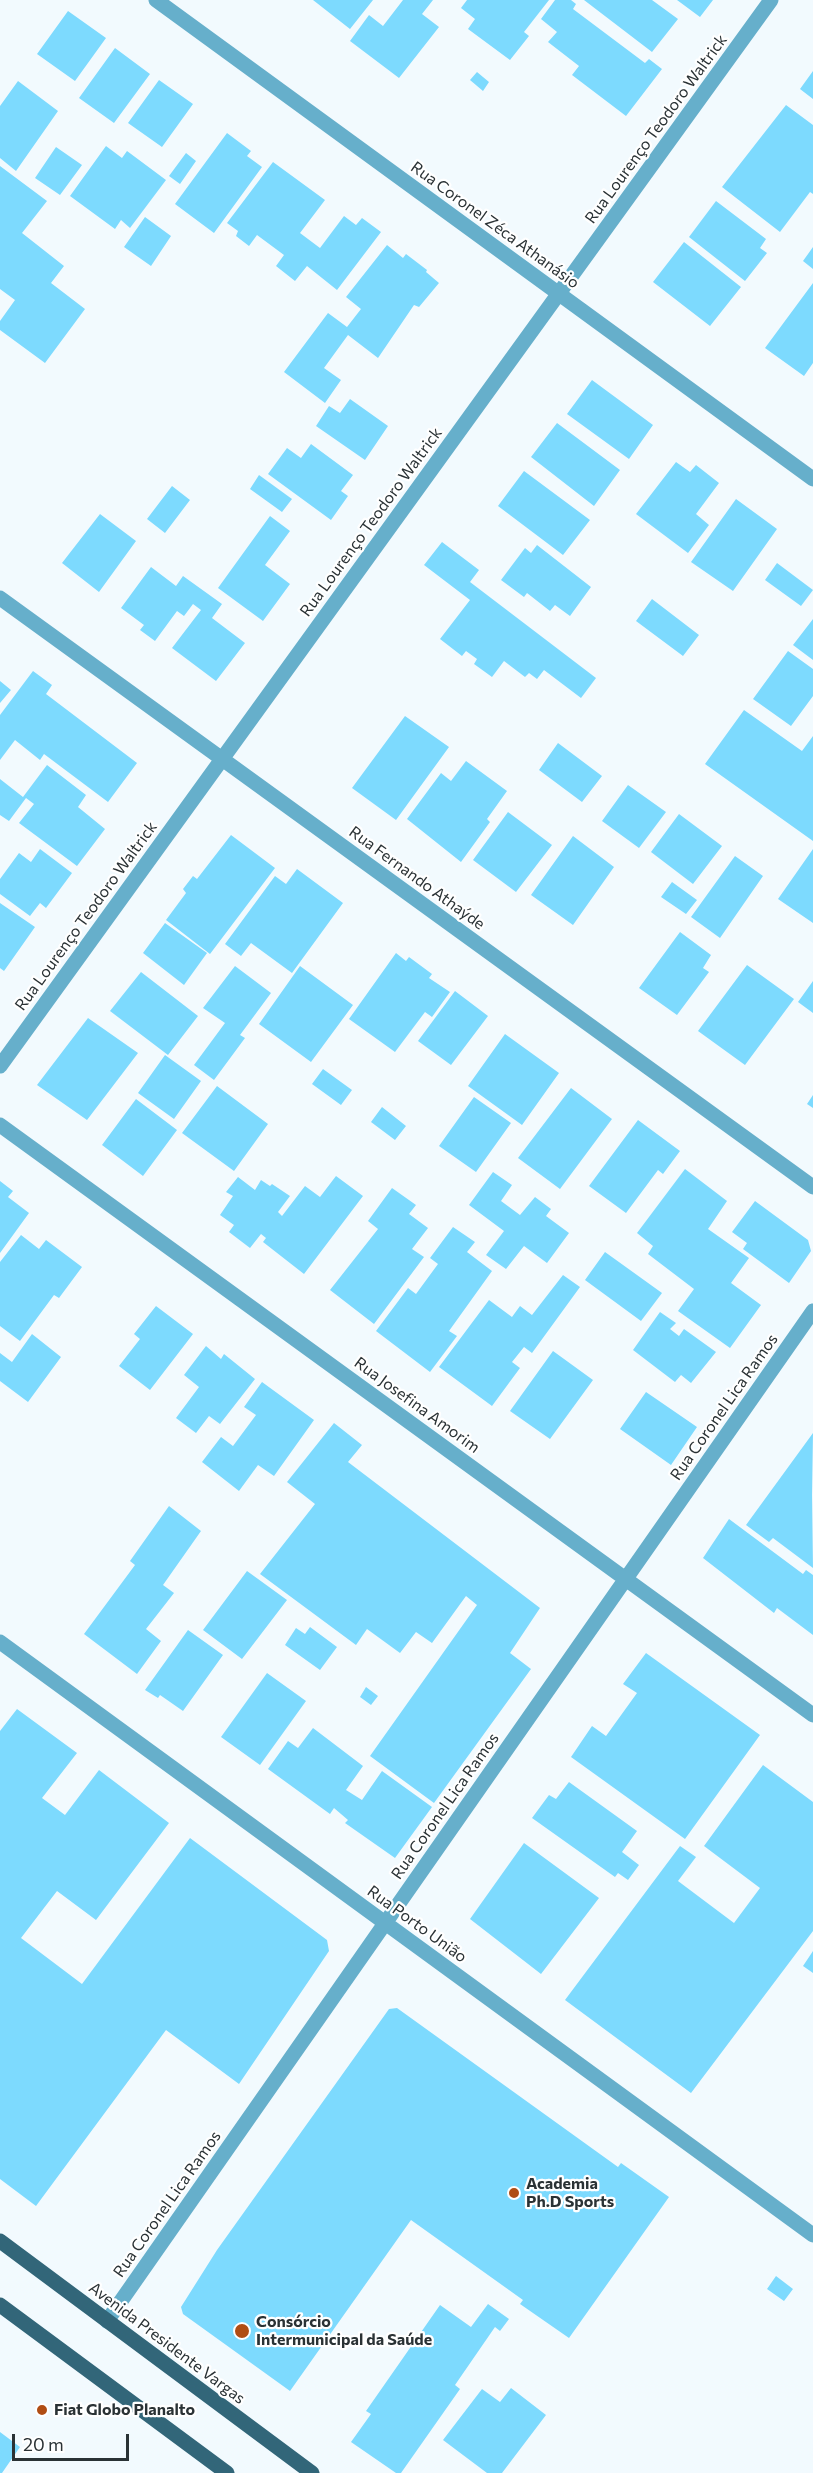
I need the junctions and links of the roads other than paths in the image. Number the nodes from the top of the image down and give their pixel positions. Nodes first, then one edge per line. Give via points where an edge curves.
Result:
1 (156, 0) edge
2 (771, 0) edge
3 (559, 293) junction
4 (813, 479) edge
5 (0, 598) edge
6 (222, 759) junction
7 (0, 1066) edge
8 (0, 1125) edge
9 (813, 1187) edge
10 (813, 1311) edge
11 (626, 1579) junction
12 (0, 1642) edge
13 (813, 1715) edge
14 (385, 1923) junction
15 (813, 2235) edge
16 (0, 2241) edge
17 (0, 2305) edge
18 (107, 2320) junction
19 (227, 2473) edge
20 (312, 2473) edge

1 - 3 street, Rua Coronel Zéca Athanásio
2 - 3 street, Rua Lourenço Teodoro Waltrick
3 - 4 street, Rua Coronel Zéca Athanásio
3 - 6 street, Rua Lourenço Teodoro Waltrick
5 - 6 street, Rua Fernando Athaýde
6 - 7 street, Rua Lourenço Teodoro Waltrick
6 - 9 street, Rua Fernando Athaýde
8 - 11 street, Rua Josefina Amorim
10 - 11 street, Rua Coronel Lica Ramos
11 - 13 street, Rua Josefina Amorim
11 - 14 street, Rua Coronel Lica Ramos
12 - 14 street, Rua Porto União
14 - 15 street, Rua Porto União
14 - 18 street, Rua Coronel Lica Ramos
16 - 18 main road, Avenida Presidente Vargas
17 - 19 main road
18 - 20 main road, Avenida Presidente Vargas

